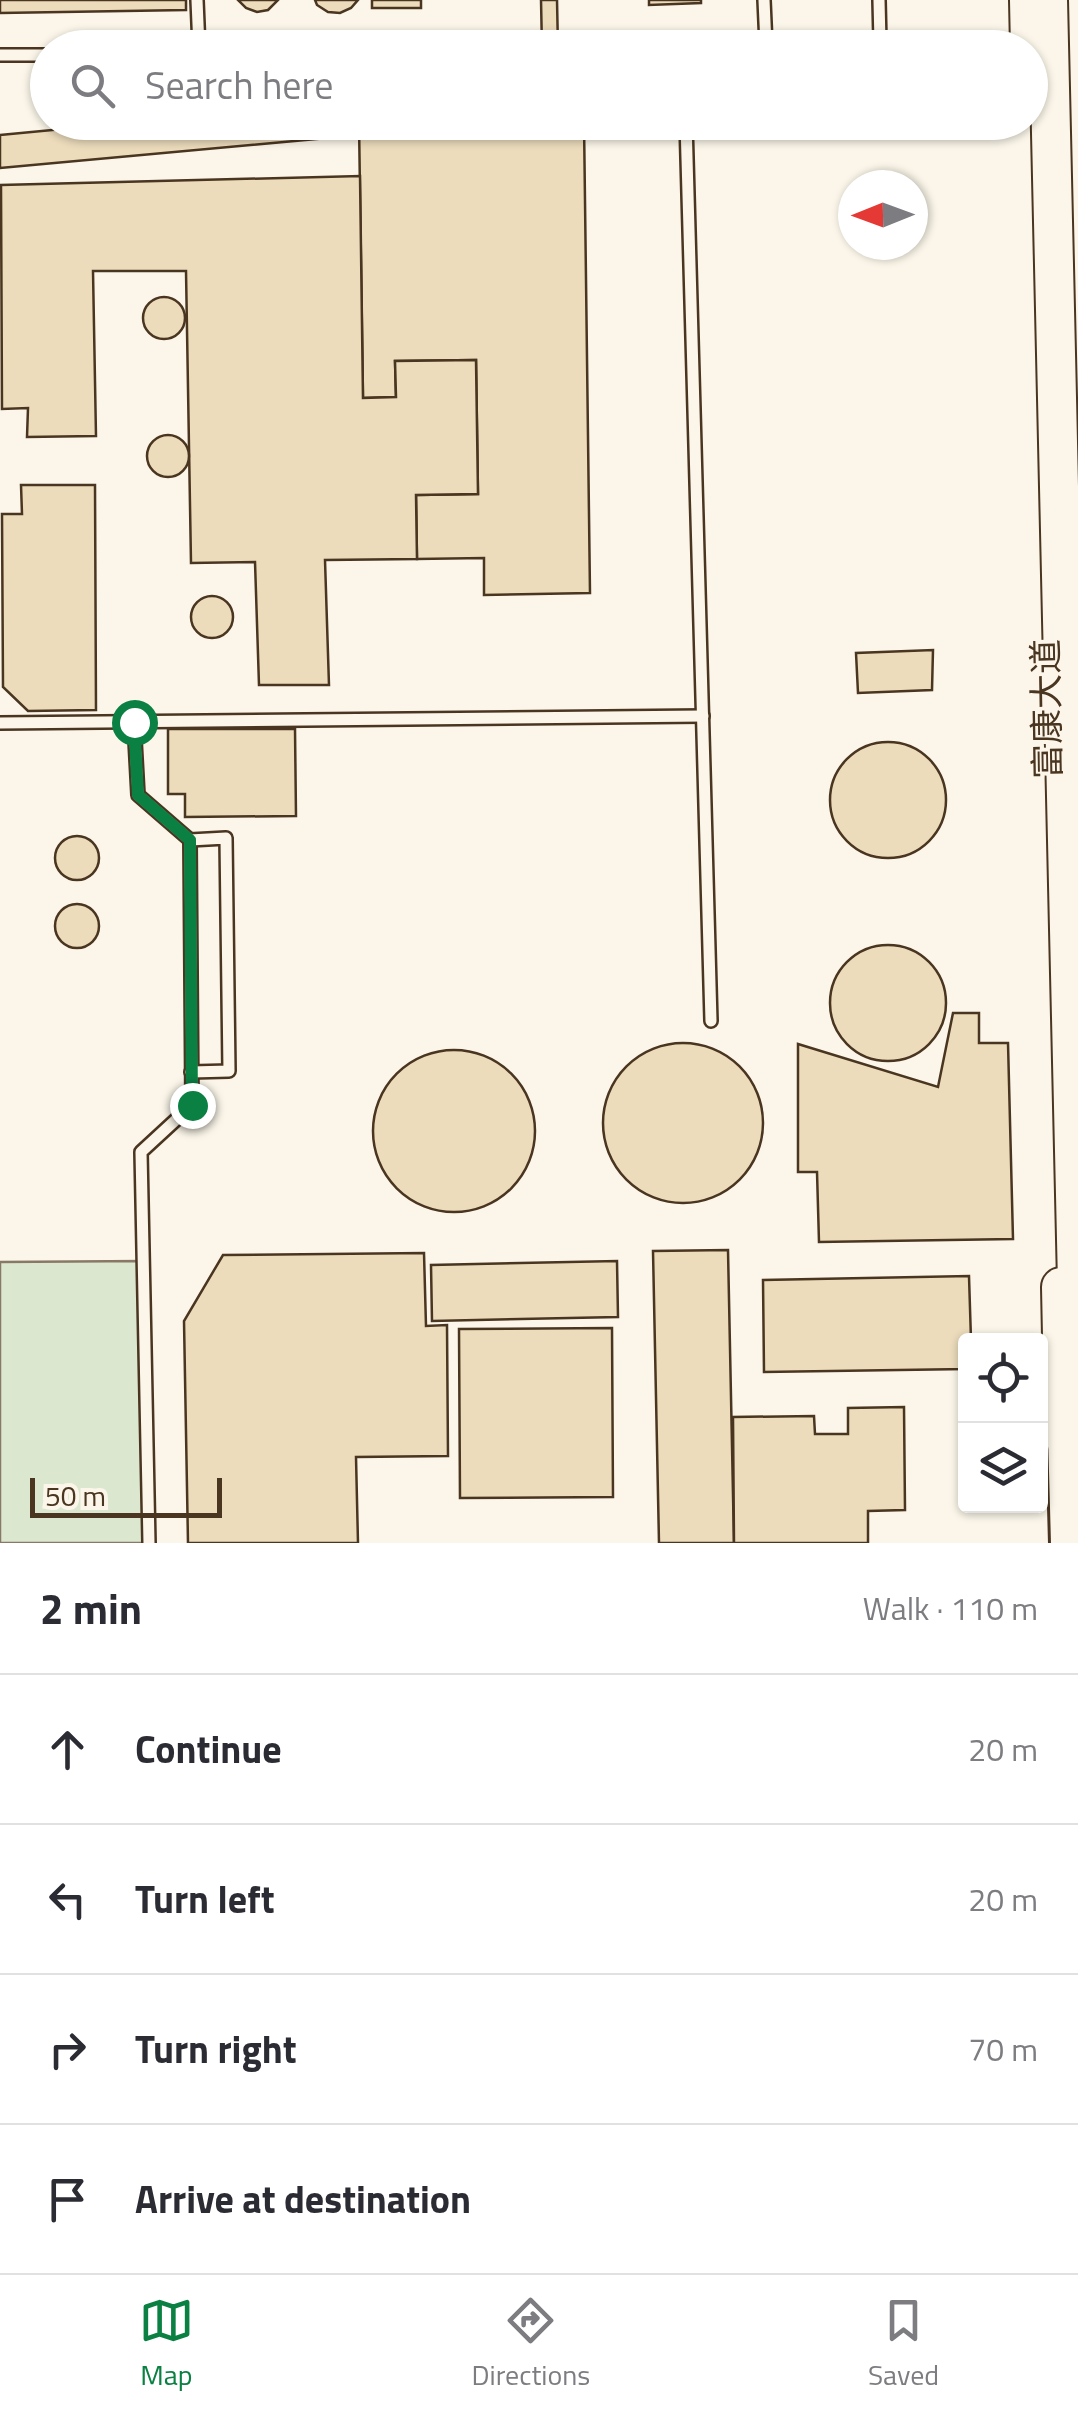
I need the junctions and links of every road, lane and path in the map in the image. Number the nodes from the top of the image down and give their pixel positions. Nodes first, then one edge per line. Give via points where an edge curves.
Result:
1 (197, 0) edge
2 (764, 0) edge
3 (880, 0) edge
4 (1029, 0) edge
5 (1048, 0) edge
6 (198, 30) edge
7 (765, 30) edge
8 (880, 30) edge
9 (1030, 30) edge
10 (0, 55) edge
11 (30, 55) edge
12 (687, 140) edge
13 (1033, 140) edge
14 (703, 716) junction
15 (134, 722) junction
16 (0, 724) edge
17 (190, 840) junction
18 (711, 1021) dead end
19 (192, 1072) junction
20 (1078, 1326) edge
21 (1071, 1451) edge
22 (149, 1543) edge
23 (1067, 1543) edge

1 - 6 lane
2 - 7 lane
3 - 8 lane
4 - 9 main road, 富康大道
5 - 20 main road
10 - 11 lane
12 - 14 lane
13 - 21 main road, 富康大道
14 - 15 lane
14 - 18 lane
15 - 16 lane
15 - 17 lane via 138,795
17 - 19 lane
17 - 19 lane via 226,838 229,1071
19 - 22 lane via 192,1105 141,1152
21 - 23 main road, 富康大道

